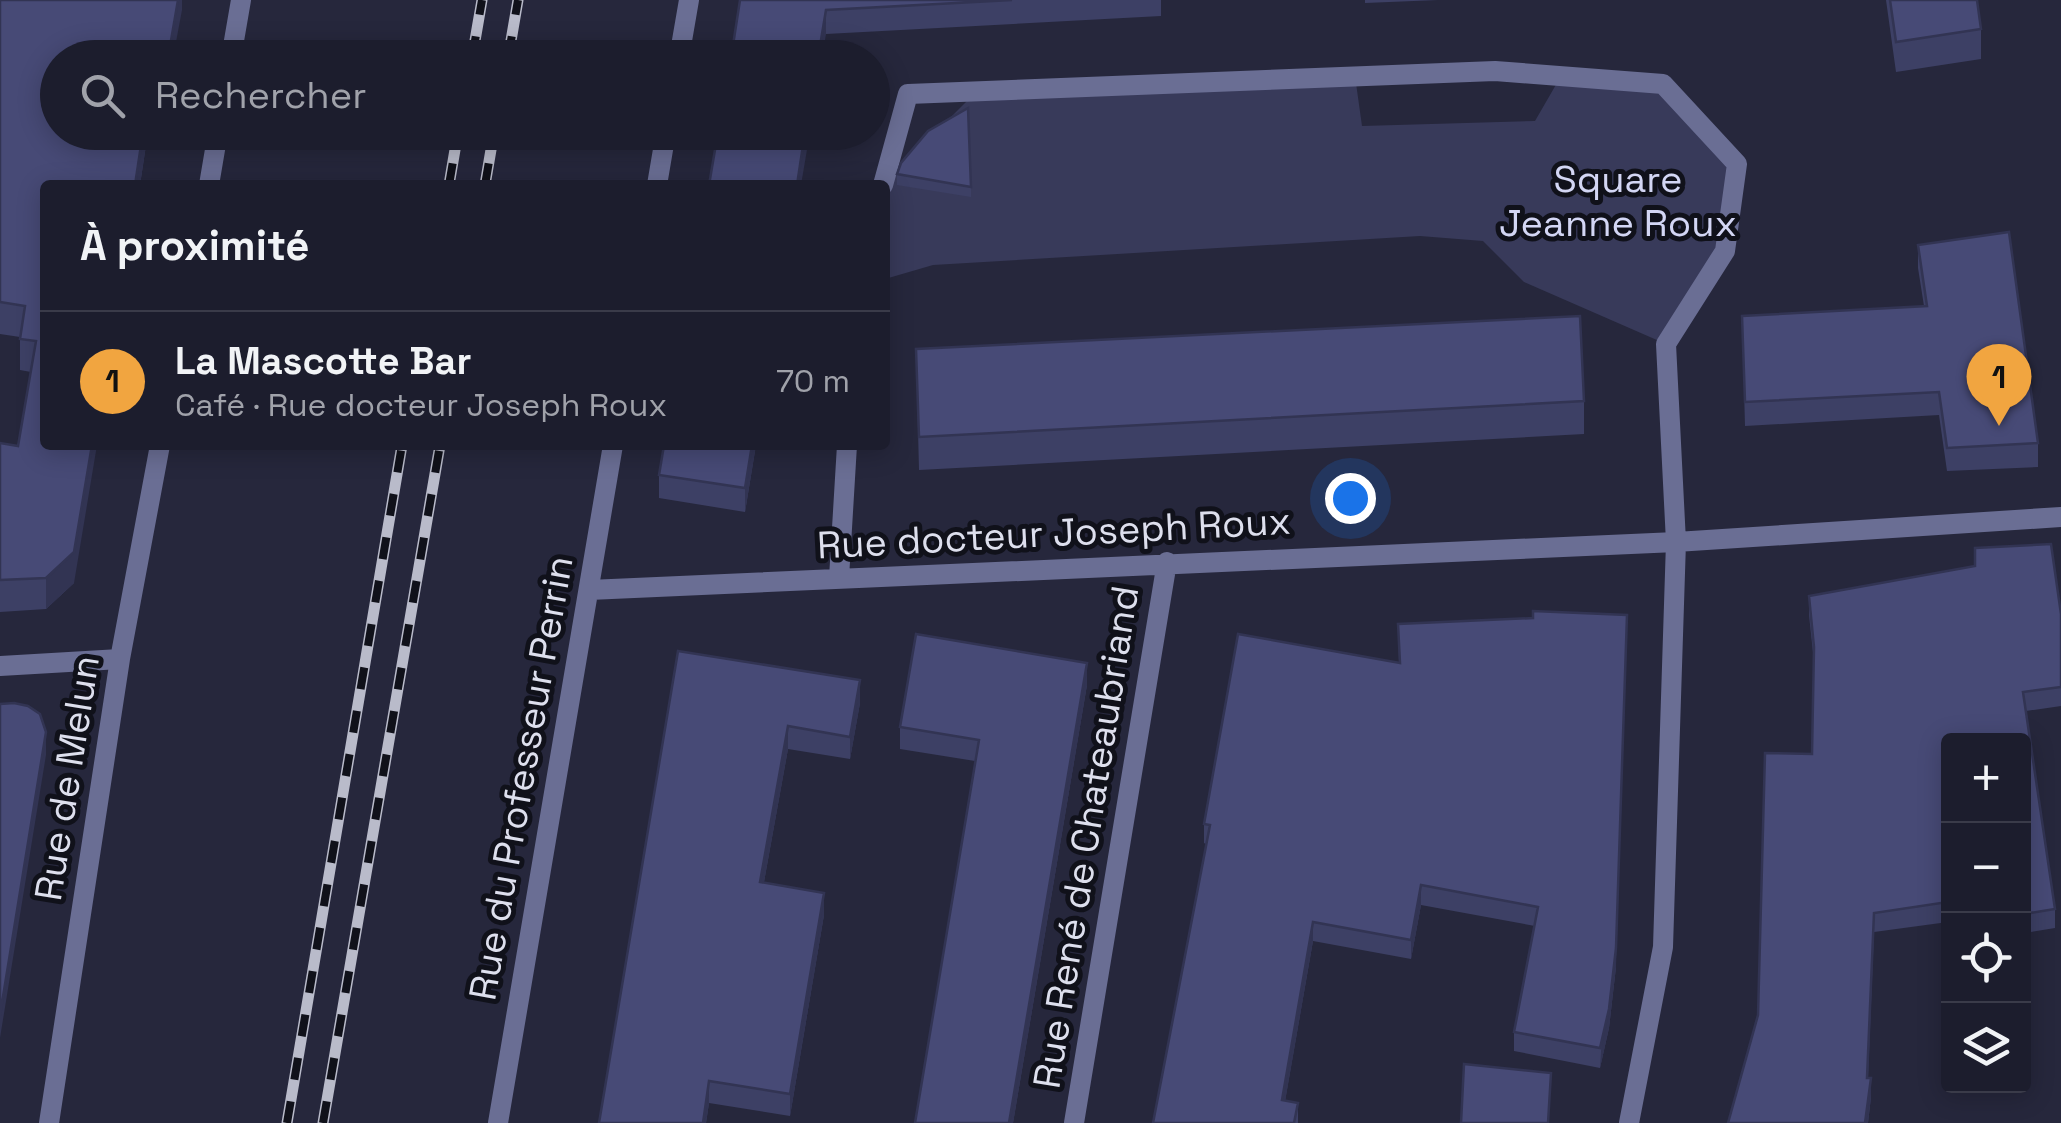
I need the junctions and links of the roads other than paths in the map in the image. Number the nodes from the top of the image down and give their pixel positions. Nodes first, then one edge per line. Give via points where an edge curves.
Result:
1 (241, 0) edge
2 (689, 0) edge
3 (235, 40) edge
4 (682, 40) edge
5 (215, 150) edge
6 (663, 150) edge
7 (209, 180) edge
8 (658, 180) edge
9 (884, 180) edge
10 (159, 450) edge
11 (612, 450) edge
12 (847, 450) edge
13 (2061, 516) edge
14 (1676, 542) junction
15 (1167, 562) junction
16 (839, 578) junction
17 (589, 590) junction
18 (120, 658) junction
19 (0, 666) edge
20 (49, 1123) edge
21 (498, 1123) edge
22 (1074, 1123) edge
23 (1629, 1123) edge

1 - 3 street
2 - 4 street
5 - 7 street
6 - 8 street
9 - 14 street via 908,94 1494,70 1663,84 1737,164 1725,250 1666,344
10 - 18 street, Rue de Melun
11 - 17 street, Rue du Professeur Perrin
12 - 16 street
13 - 14 street, Rue docteur Joseph Roux
14 - 15 street, Rue docteur Joseph Roux
14 - 23 street via 1663,947
15 - 16 street, Rue docteur Joseph Roux
15 - 22 street, Rue René de Chateaubriand
16 - 17 street, Rue docteur Joseph Roux
17 - 21 street, Rue du Professeur Perrin
18 - 19 street
18 - 20 street, Rue de Melun

